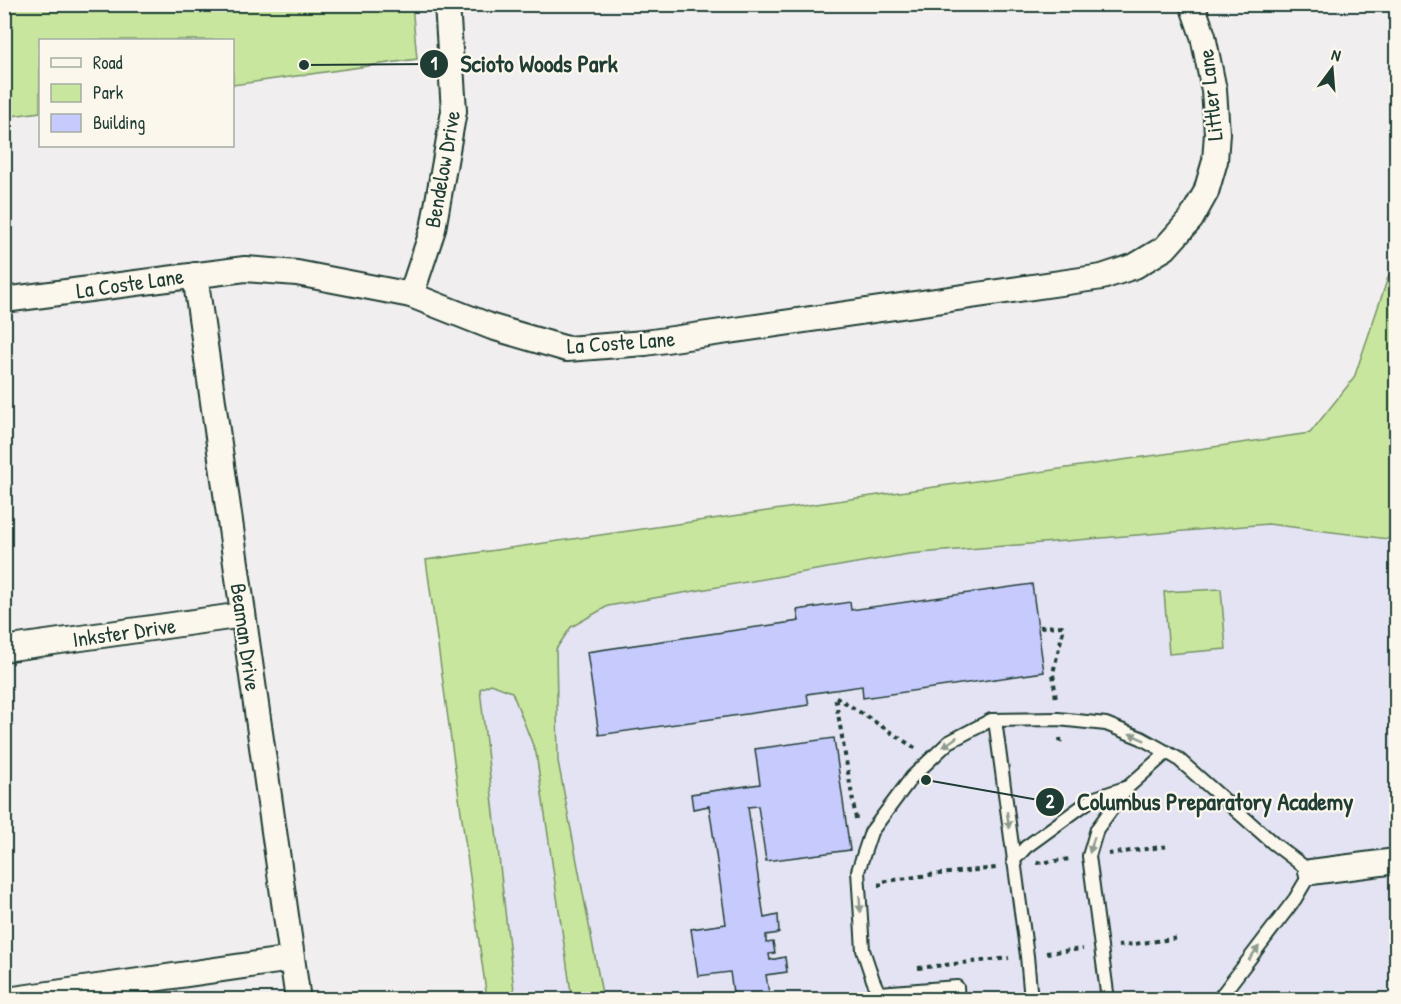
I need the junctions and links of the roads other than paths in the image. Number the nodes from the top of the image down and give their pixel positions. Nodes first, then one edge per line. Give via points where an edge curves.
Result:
1 (447, 4) edge
2 (1192, 4) edge
3 (1191, 219) joint
4 (195, 275) junction
5 (411, 295) junction
6 (4, 300) edge
7 (243, 615) junction
8 (4, 649) edge
9 (995, 720) junction
10 (1167, 752) junction
11 (1128, 787) junction
12 (1013, 861) junction
13 (1396, 861) edge
14 (1311, 872) junction
15 (292, 959) junction
16 (880, 996) edge
17 (7, 999) edge
18 (298, 999) edge
19 (958, 999) edge
20 (1031, 999) edge
21 (1108, 999) edge
22 (1218, 999) edge

1 - 5 street, Bendelow Drive via 454,111 433,229
2 - 3 street, Littler Lane via 1214,90 1216,133 1215,161 1206,192
3 - 5 street, La Coste Lane via 1165,248 1135,266 1102,278 645,343 567,349 492,327
4 - 5 street, La Coste Lane via 244,269 297,273
4 - 6 street, La Coste Lane
4 - 7 street, Beaman Drive
7 - 8 street, Inkster Drive
7 - 15 street, Beaman Drive
10 -> 9 lane via 1106,724 1058,719
9 -> 12 lane
9 -> 16 lane via 949,742 912,777 871,832 858,876 863,950
10 - 11 lane
10 - 14 lane
11 - 12 lane via 1092,799
11 -> 21 lane via 1097,829 1089,856
12 - 20 lane
13 - 14 street
22 -> 14 lane via 1295,899
15 - 17 street
15 - 18 street, Beaman Drive
16 - 19 lane via 957,987

